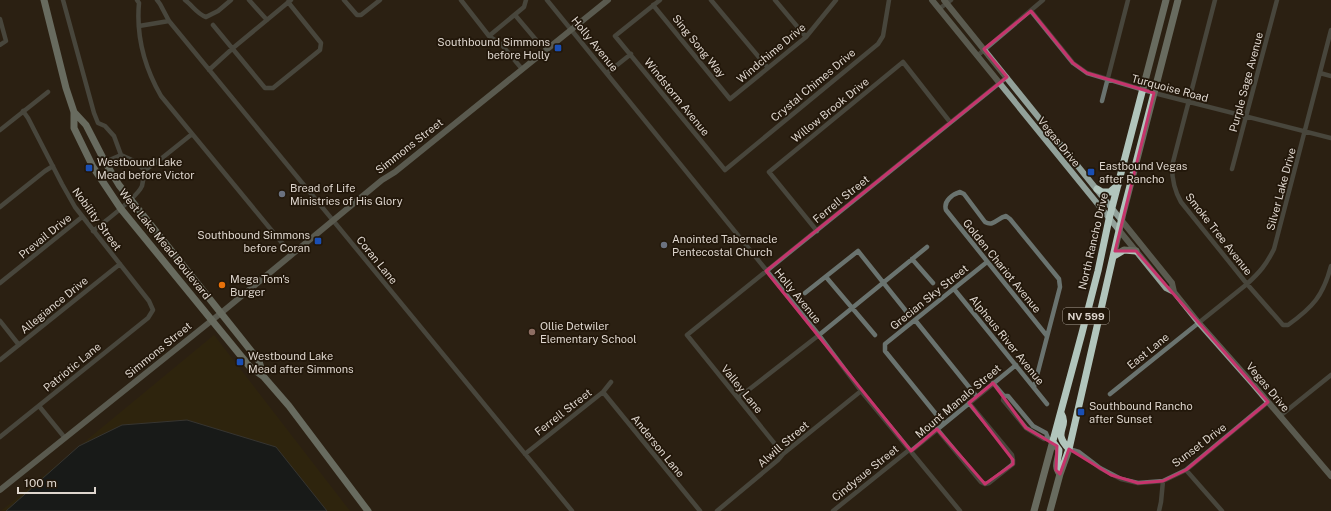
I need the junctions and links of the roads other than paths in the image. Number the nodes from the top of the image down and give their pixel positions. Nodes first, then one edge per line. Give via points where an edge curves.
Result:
1 (44, 0) edge
2 (64, 0) edge
3 (137, 0) edge
4 (157, 0) edge
5 (185, 0) edge
6 (231, 0) edge
7 (249, 0) edge
8 (344, 0) edge
9 (380, 0) edge
10 (461, 0) edge
11 (547, 0) edge
12 (608, 0) edge
13 (660, 0) edge
14 (711, 0) edge
15 (776, 0) edge
16 (836, 0) edge
17 (889, 0) edge
18 (932, 0) edge
19 (1043, 0) edge
20 (1128, 0) edge
21 (1166, 0) edge
22 (1178, 0) edge
23 (1215, 0) edge
24 (1277, 0) edge
25 (290, 1) edge
26 (526, 1) edge
27 (947, 1) edge
28 (654, 5) junction
29 (939, 9) junction
30 (1031, 11) junction
31 (515, 14) junction
32 (0, 19) edge
33 (266, 20) junction
34 (169, 21) junction
35 (213, 25) dead end
36 (139, 26) junction
37 (572, 29) junction
38 (1331, 30) edge
39 (489, 36) junction
40 (806, 37) junction
41 (537, 41) dead end
42 (0, 45) edge
43 (234, 48) junction
44 (984, 49) junction
45 (631, 54) junction
46 (977, 56) junction
47 (768, 68) junction
48 (522, 69) junction
49 (210, 70) junction
50 (607, 73) junction
51 (1320, 73) junction
52 (1331, 76) edge
53 (1007, 77) junction
54 (1108, 80) junction
55 (999, 84) junction
56 (1143, 90) junction
57 (48, 92) dead end
58 (1154, 93) junction
59 (730, 98) joint
60 (1102, 101) dead end
61 (1189, 102) junction
62 (23, 111) junction
63 (74, 112) junction
64 (1247, 117) junction
65 (950, 122) junction
66 (0, 130) edge
67 (1305, 132) junction
68 (192, 134) junction
69 (1331, 138) edge
70 (121, 154) junction
71 (104, 162) junction
72 (53, 166) junction
73 (1232, 169) dead end
74 (145, 170) junction
75 (725, 170) joint
76 (1118, 184) junction
77 (1097, 189) junction
78 (130, 200) junction
79 (0, 207) edge
80 (1112, 208) junction
81 (121, 209) junction
82 (82, 217) junction
83 (1109, 219) junction
84 (1122, 220) junction
85 (333, 221) junction
86 (93, 231) junction
87 (817, 231) junction
88 (1119, 231) junction
89 (162, 239) junction
90 (152, 247) junction
91 (927, 247) dead end
92 (296, 251) junction
93 (1136, 251) junction
94 (1114, 256) junction
95 (912, 259) junction
96 (987, 262) junction
97 (120, 264) junction
98 (1331, 266) edge
99 (766, 271) junction
100 (826, 277) junction
101 (933, 282) dead end
102 (0, 283) edge
103 (884, 283) junction
104 (1247, 284) junction
105 (954, 288) junction
106 (1174, 292) junction
107 (805, 293) dead end
108 (852, 308) junction
109 (153, 310) joint
110 (906, 311) dead end
111 (221, 313) junction
112 (212, 320) junction
113 (915, 320) junction
114 (0, 321) edge
115 (1198, 322) junction
116 (687, 335) joint
117 (819, 335) junction
118 (875, 335) dead end
119 (1047, 336) junction
120 (20, 345) junction
121 (0, 360) edge
122 (1016, 365) junction
123 (1331, 375) edge
124 (263, 376) junction
125 (611, 382) dead end
126 (993, 383) junction
127 (1034, 387) junction
128 (861, 391) junction
129 (603, 392) junction
130 (1110, 394) dead end
131 (977, 397) junction
132 (738, 398) junction
133 (1268, 402) junction
134 (969, 403) junction
135 (1047, 404) dead end
136 (39, 406) junction
137 (1061, 413) junction
138 (1280, 416) junction
139 (944, 424) junction
140 (937, 430) junction
141 (0, 437) edge
142 (65, 438) junction
143 (1050, 440) junction
144 (1069, 449) junction
145 (910, 451) junction
146 (525, 454) junction
147 (783, 454) junction
148 (1186, 470) junction
149 (1060, 474) junction
150 (1331, 476) edge
151 (1163, 481) junction
152 (0, 490) edge
153 (368, 511) edge
154 (572, 511) edge
155 (700, 511) edge
156 (717, 511) edge
157 (832, 511) edge
158 (960, 511) edge
159 (1034, 511) edge
160 (1050, 511) edge
161 (1159, 511) edge
162 (1222, 511) edge

1 - 63 main road, West Lake Mead Boulevard
2 - 70 street via 94,113 98,123 105,126 114,136
3 - 36 street
4 - 34 street, Coran Lane
5 - 6 street via 199,15 206,18
7 - 33 street
8 - 9 street via 357,15 361,15
10 - 39 street
11 - 37 street, Holly Avenue
12 - 37 main road, Simmons Street
13 - 28 street
14 - 47 street
15 - 40 street
16 - 40 street, Windchime Drive
17 - 75 street, Crystal Chimes Drive via 883,36 878,44
18 - 29 main road, Vegas Drive
19 - 30 street
20 - 54 street
21 - 56 main road, North Rancho Drive / NV 599
22 - 58 main road, North Rancho Drive / NV 599
23 - 61 street, Smoke Tree Avenue
24 - 64 street, Purple Sage Avenue
25 - 33 street
25 - 43 street via 321,43 320,50 273,88 268,89
26 - 31 street via 524,7
27 - 29 street
27 - 44 main road, Vegas Drive
28 - 45 street, Windstorm Avenue via 615,36
28 - 59 street, Sing Song Way
29 - 46 main road, Vegas Drive
30 - 44 street
30 - 54 street, Turquoise Road via 1073,63 1087,73
31 - 39 street
31 - 41 street
32 - 42 street via 6,40
33 - 43 street
34 - 36 street
34 - 49 street, Coran Lane
35 - 43 street
36 - 68 street via 141,46 153,83
37 - 48 main road, Simmons Street
37 - 50 street, Holly Avenue
38 - 51 street, Silver Lake Drive
39 - 48 street via 501,44
40 - 47 street, Windchime Drive
43 - 49 street
44 - 46 street
44 - 53 main road, Vegas Drive
45 - 50 street
45 - 75 street, Windstorm Avenue
46 - 55 main road, Vegas Drive
47 - 59 street, Windchime Drive
48 - 85 main road, Simmons Street
49 - 85 street, Coran Lane
50 - 99 street, Holly Avenue
51 - 52 street
51 - 67 street, Silver Lake Drive
53 - 55 street, Ferrell Street
53 - 77 main road, Vegas Drive
54 - 56 street, Turquoise Road
54 - 60 street
55 - 65 street, Ferrell Street
55 - 83 main road, Vegas Drive
56 - 58 street, Turquoise Road
56 - 76 main road, North Rancho Drive / NV 599
57 - 62 street
58 - 61 street, Turquoise Road
58 - 84 main road, North Rancho Drive / NV 599
61 - 64 street, Turquoise Road
61 - 104 street, Smoke Tree Avenue via 1172,166 1175,190 1181,202
62 - 66 street
62 - 72 street, Nobility Street
63 - 71 main road, West Lake Mead Boulevard via 86,125
63 - 81 main road, West Lake Mead Boulevard via 74,128 86,153
64 - 67 street, Turquoise Road
64 - 73 street, Purple Sage Avenue
65 - 87 street, Ferrell Street
65 - 87 street, Willow Brook Drive via 903,62 769,172
67 - 69 street, Turquoise Road
67 - 104 street, Silver Lake Drive via 1274,249 1268,263
68 - 74 street
68 - 92 street via 286,248
70 - 71 street
70 - 74 street
71 - 78 main road, West Lake Mead Boulevard
72 - 79 street
72 - 82 street, Nobility Street
74 - 78 street via 142,186
76 - 77 main road via 1110,192
76 - 80 main road, North Rancho Drive / NV 599
77 - 80 main road, Vegas Drive
78 - 81 street
78 - 89 main road, West Lake Mead Boulevard
80 - 83 main road, North Rancho Drive / NV 599
80 - 84 main road, Vegas Drive
81 - 86 street
81 - 90 main road, West Lake Mead Boulevard
82 - 86 street, Nobility Street
82 - 102 street, Prevail Drive
83 - 88 main road, Vegas Drive
83 - 137 main road, North Rancho Drive / NV 599
84 - 88 main road, North Rancho Drive / NV 599
84 - 106 main road, Vegas Drive via 1172,283
85 - 92 main road, Simmons Street
85 - 146 street, Coran Lane
86 - 97 street, Nobility Street
87 - 99 street, Ferrell Street
88 - 93 main road, Vegas Drive
88 - 94 main road, North Rancho Drive / NV 599
89 - 90 main road
89 - 111 main road, West Lake Mead Boulevard
90 - 112 main road, West Lake Mead Boulevard
91 - 95 street
92 - 111 main road, Simmons Street
93 - 94 main road via 1127,249
93 - 106 main road, Vegas Drive via 1166,288
94 - 144 main road, North Rancho Drive / NV 599
95 - 101 street
95 - 103 street
96 - 105 street, Grecian Sky Street
96 - 119 street, Golden Chariot Avenue
96 - 119 street, Golden Chariot Avenue via 946,210 946,202 957,193 964,194 989,224 994,224 1006,216 1010,219 1059,279
97 - 109 street, Nobility Street
97 - 120 street, Allegiance Drive
98 - 104 street, Smoke Tree Avenue via 1327,281 1315,303 1286,326
99 - 116 street, Ferrell Street
99 - 117 street, Holly Avenue
100 - 103 street via 858,251
100 - 107 street
100 - 108 street
103 - 108 street
103 - 110 street
104 - 115 street, Silver Lake Drive
105 - 113 street, Grecian Sky Street
105 - 122 street, Alpheus River Avenue
106 - 115 main road, Vegas Drive
108 - 117 street
108 - 118 street
109 - 136 street, Patriotic Lane via 148,318
111 - 112 main road, Simmons Street
111 - 124 main road, West Lake Mead Boulevard via 259,361
112 - 124 main road, West Lake Mead Boulevard via 250,367
112 - 142 main road, Simmons Street
113 - 131 street
113 - 139 street, Grecian Sky Street via 885,344 885,351
114 - 120 street
115 - 130 street, East Lane
115 - 133 main road, Vegas Drive
116 - 132 street, Valley Lane
117 - 128 street, Holly Avenue
117 - 132 street
119 - 127 street
120 - 121 street, Allegiance Drive
122 - 126 street, Mount Manalo Street
122 - 127 street, Alpheus River Avenue
123 - 138 street
124 - 153 main road, West Lake Mead Boulevard via 293,411
125 - 129 street, Ferrell Street
126 - 131 street, Mount Manalo Street
126 - 143 street via 1004,396 1008,396 1033,426 1046,433
127 - 135 street, Alpheus River Avenue
128 - 145 street, Holly Avenue
128 - 147 street, Alwill Street
129 - 146 street, Ferrell Street
129 - 155 street, Anderson Lane
131 - 134 street, Mount Manalo Street
132 - 147 street, Valley Lane
133 - 138 main road, Vegas Drive
133 - 148 street, Sunset Drive
134 - 139 street, Mount Manalo Street
134 - 140 street via 1012,455 1013,464 985,484
136 - 141 street, Patriotic Lane
136 - 142 street
137 - 143 main road, North Rancho Drive / NV 599
137 - 144 main road via 1064,421 1061,437
138 - 150 main road, Vegas Drive
139 - 140 street, Mount Manalo Street
140 - 145 street, Mount Manalo Street
142 - 152 main road, Simmons Street
143 - 149 main road via 1057,446 1056,470
143 - 159 main road, North Rancho Drive / NV 599
144 - 149 main road, North Rancho Drive / NV 599
144 - 151 street, Sunset Drive via 1079,452 1100,468 1121,479 1138,483
145 - 157 street, Cindysue Street
145 - 158 street, Holly Avenue
146 - 154 street, Coran Lane
147 - 156 street, Alwill Street
148 - 151 street, Sunset Drive
148 - 162 street
149 - 160 main road, North Rancho Drive / NV 599
151 - 161 street

